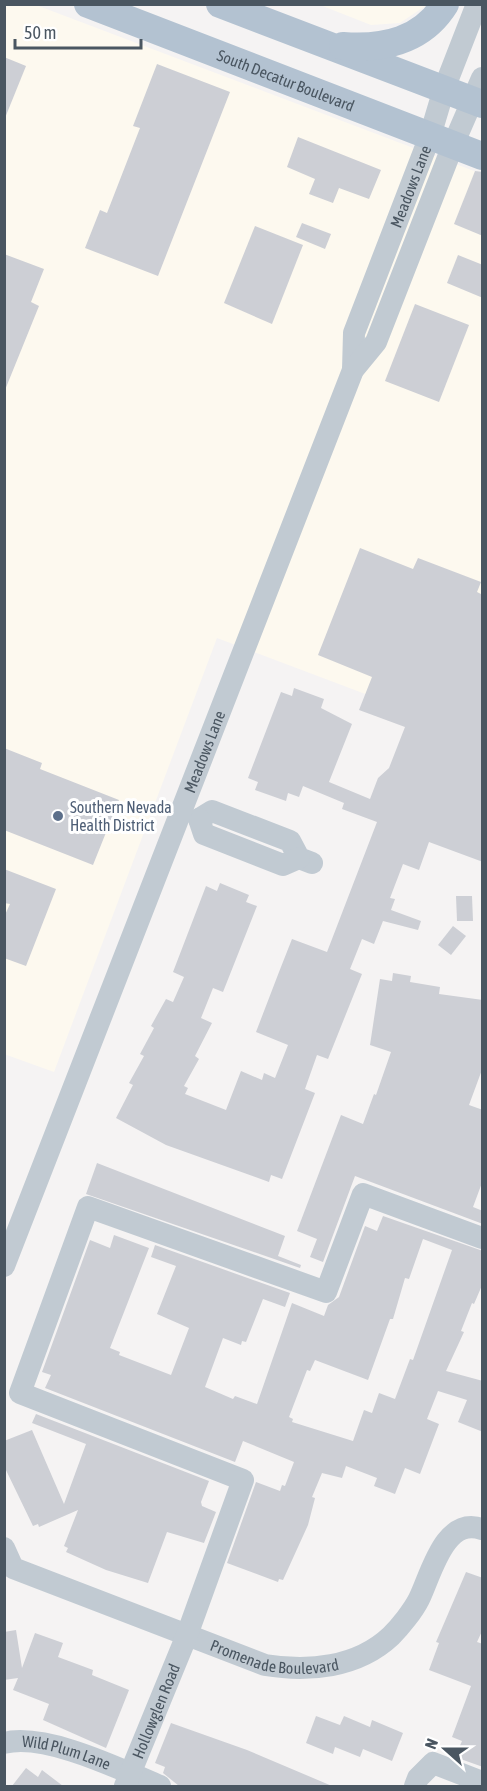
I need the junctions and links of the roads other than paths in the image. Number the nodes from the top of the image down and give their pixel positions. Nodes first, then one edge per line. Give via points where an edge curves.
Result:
1 (88, 4) edge
2 (220, 4) edge
3 (445, 4) edge
4 (477, 4) edge
5 (315, 41) junction
6 (444, 89) junction
7 (480, 94) edge
8 (442, 140) junction
9 (483, 156) edge
10 (190, 816) junction
11 (305, 861) dead end
12 (483, 1238) edge
13 (4, 1266) edge
14 (483, 1529) edge
15 (7, 1563) edge
16 (187, 1635) junction
17 (4, 1743) edge
18 (128, 1780) edge
19 (483, 1782) edge
20 (160, 1786) edge
21 (415, 1786) edge

1 - 8 main road, South Decatur Boulevard
2 - 5 main road
3 - 5 main road via 438,17 424,29 391,44 353,47
4 - 6 street, Meadows Lane
5 - 6 main road
6 - 7 main road
6 - 8 street, Meadows Lane
7 - 8 street, Meadows Lane
8 - 9 main road, South Decatur Boulevard
8 - 10 street, Meadows Lane via 354,333 353,370
10 - 11 street via 212,811 290,841
10 - 13 street, Meadows Lane
12 - 16 street, Hollowglen Road via 363,1194 326,1292 88,1207 20,1393 243,1480
14 - 16 street, Promenade Boulevard via 467,1528 448,1539 417,1602 391,1636 367,1653 333,1665 296,1670 265,1665
15 - 16 street, Promenade Boulevard
16 - 18 street, Hollowglen Road
17 - 18 street, Wild Plum Lane via 15,1740 51,1744
18 - 20 street, Wild Plum Lane
19 - 21 street via 433,1764

